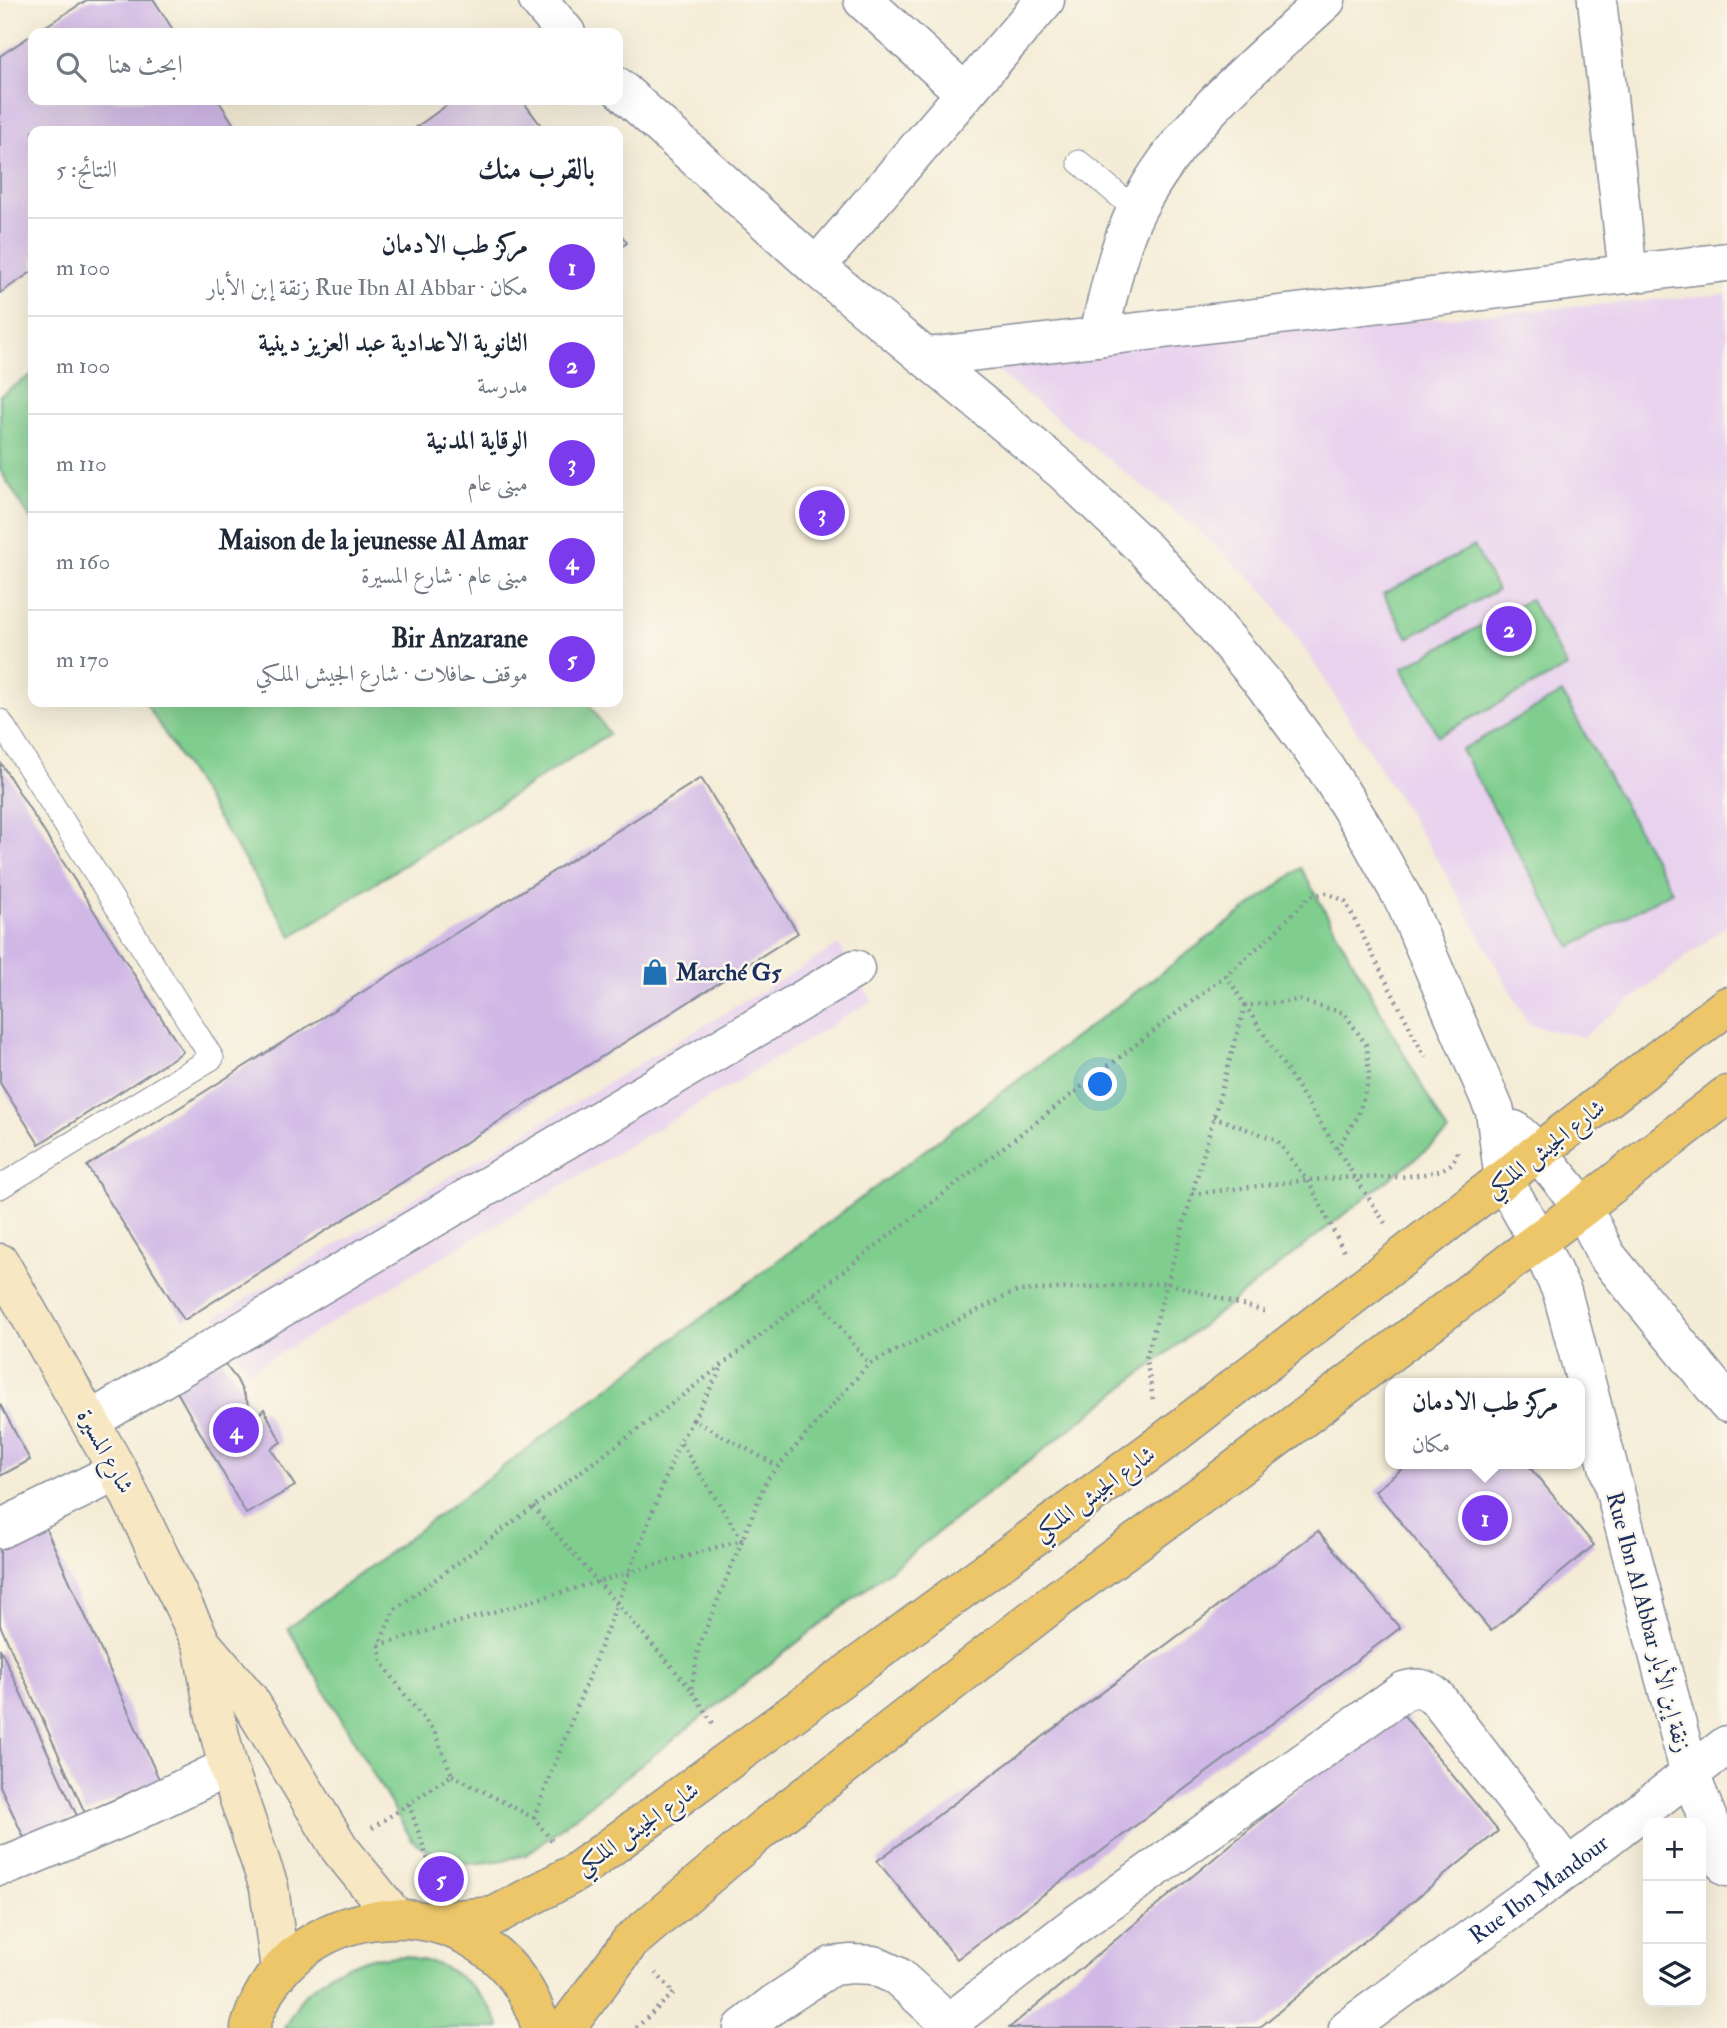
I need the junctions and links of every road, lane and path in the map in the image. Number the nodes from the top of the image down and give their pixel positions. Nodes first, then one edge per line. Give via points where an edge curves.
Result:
1 (538, 0) edge
2 (863, 0) edge
3 (1045, 0) edge
4 (1326, 0) edge
5 (1597, 0) edge
6 (562, 28) edge
7 (623, 93) edge
8 (965, 93) junction
9 (1079, 162) dead end
10 (1136, 210) junction
11 (1727, 262) edge
12 (816, 267) junction
13 (1628, 274) junction
14 (1098, 337) junction
15 (927, 357) junction
16 (0, 721) edge
17 (855, 968) dead end
18 (1226, 975) junction
19 (1245, 1006) junction
20 (1727, 1006) edge
21 (1427, 1061) dead end
22 (1727, 1095) edge
23 (1495, 1111) junction
24 (1213, 1117) junction
25 (1460, 1146) dead end
26 (1337, 1149) junction
27 (1538, 1152) junction
28 (1355, 1177) junction
29 (1308, 1180) junction
30 (1504, 1180) junction
31 (0, 1188) edge
32 (1192, 1194) junction
33 (1583, 1207) junction
34 (1386, 1224) dead end
35 (1537, 1239) junction
36 (1347, 1256) dead end
37 (0, 1263) edge
38 (1167, 1283) junction
39 (814, 1293) junction
40 (1275, 1314) dead end
41 (1146, 1358) dead end
42 (724, 1363) junction
43 (869, 1364) junction
44 (1585, 1378) edge
45 (1585, 1379) edge
46 (1727, 1403) edge
47 (693, 1420) junction
48 (90, 1421) junction
49 (680, 1441) junction
50 (778, 1466) junction
51 (118, 1471) junction
52 (533, 1507) junction
53 (0, 1530) edge
54 (742, 1540) junction
55 (628, 1573) junction
56 (598, 1582) junction
57 (617, 1604) junction
58 (202, 1644) junction
59 (379, 1645) junction
60 (691, 1690) junction
61 (719, 1733) dead end
62 (1727, 1745) edge
63 (228, 1767) junction
64 (1690, 1774) junction
65 (452, 1775) junction
66 (534, 1818) junction
67 (340, 1849) junction
68 (4, 1858) edge
69 (1727, 1867) edge
70 (1568, 1868) junction
71 (575, 1873) junction
72 (413, 1919) junction
73 (630, 1942) junction
74 (280, 1970) junction
75 (953, 2025) edge
76 (250, 2028) edge
77 (541, 2028) edge
78 (566, 2028) edge
79 (636, 2028) edge
80 (743, 2028) edge
81 (1348, 2028) edge

1 - 6 street
2 - 8 street
3 - 8 street
4 - 10 street via 1215,102 1171,156
5 - 13 street
7 - 12 street
8 - 12 street
9 - 10 lane
10 - 14 street
11 - 13 street
12 - 15 street
13 - 14 street
14 - 15 street
15 - 23 street via 1063,471 1146,550 1264,684 1325,767 1406,904
16 - 31 lane via 212,1058
17 - 48 street
18 - 19 path
18 - 21 path via 1310,896 1336,896 1345,901
18 - 39 path
19 - 24 path
19 - 26 path
19 - 26 path via 1298,1000 1344,1013 1367,1046 1369,1078 1362,1103
20 - 27 main road, شارع الجيش الملكي
22 - 33 main road
23 - 27 street
23 - 30 street
24 - 29 path via 1277,1140
24 - 32 path
25 - 28 path via 1454,1162 1440,1171
26 - 28 path
27 - 30 main road, شارع الجيش الملكي
27 - 33 street
28 - 29 path
28 - 34 path
29 - 32 path
29 - 36 path
30 - 35 street, Rue Ibn Al Abbar زنقة إبن الأبار
30 - 71 main road, شارع الجيش الملكي via 1166,1440
32 - 38 path
33 - 35 main road
33 - 46 street via 1606,1255
35 - 44 street, Rue Ibn Al Abbar زنقة إبن الأبار via 1562,1292
35 - 73 main road via 1055,1601 764,1828
37 - 48 street, شارع المسيرة
38 - 40 path
38 - 41 path
38 - 43 path via 1017,1291
39 - 42 path
39 - 43 path
42 - 47 path
42 - 52 path
43 - 50 path
45 - 64 street, Rue Ibn Al Abbar زنقة إبن الأبار
47 - 49 path
47 - 50 path
48 - 51 street, شارع المسيرة
49 - 54 path
49 - 55 path
50 - 54 path via 767,1479
51 - 53 street
51 - 58 street, شارع المسيرة
52 - 56 path
52 - 59 path via 394,1610
54 - 55 path
54 - 60 path via 699,1646
55 - 56 path
55 - 57 path
56 - 57 path
56 - 59 path
57 - 60 path
57 - 66 path
58 - 63 street, شارع المسيرة
58 - 67 street, شارع المسيرة via 248,1698
59 - 65 path via 382,1662 435,1731
60 - 61 path
62 - 64 street, Rue Ibn Mandour
63 - 68 street via 124,1816
63 - 74 street, شارع المسيرة via 269,1887
64 - 69 street, Rue Ibn Al Abbar زنقة إبن الأبار
64 - 70 street, Rue Ibn Mandour
65 - 66 path
65 - 67 path
66 - 71 path
67 - 72 street, شارع المسيرة
70 - 75 street via 1437,1698 1415,1687 1074,1926
70 - 81 street, Rue Ibn Mandour
71 - 72 main road, شارع الجيش الملكي via 494,1916
72 - 74 main road, شارع الجيش الملكي via 352,1923 313,1942
72 - 77 main road via 474,1939 510,1968 535,2006
73 - 78 main road
73 - 79 path via 674,1993
74 - 76 main road, شارع الجيش الملكي via 255,2009
75 - 80 street via 897,1976 873,1965 851,1964 832,1966

